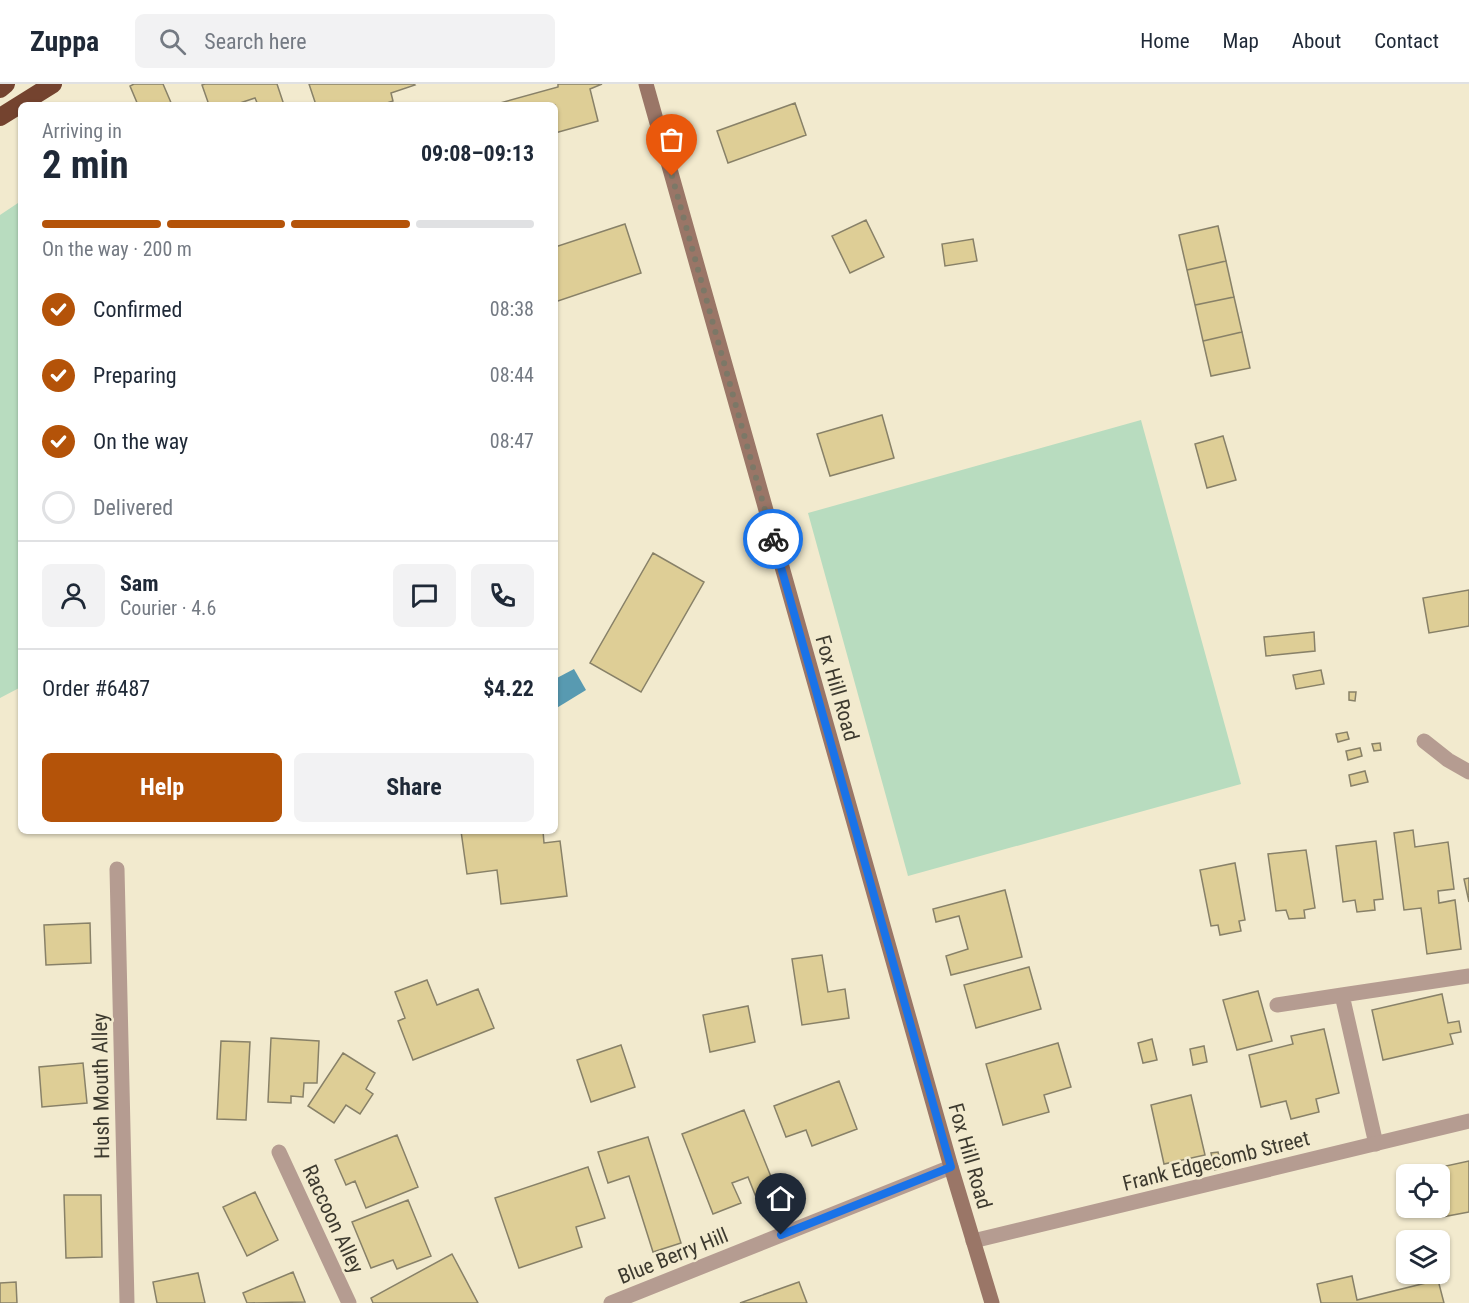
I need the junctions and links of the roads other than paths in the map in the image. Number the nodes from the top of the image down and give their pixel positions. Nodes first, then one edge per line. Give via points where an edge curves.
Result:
1 (6, 84) edge
2 (53, 84) edge
3 (646, 84) edge
4 (0, 89) edge
5 (24, 102) edge
6 (18, 106) edge
7 (0, 117) edge
8 (1424, 741) dead end
9 (1469, 772) edge
10 (117, 869) dead end
11 (1469, 976) edge
12 (1342, 996) junction
13 (1276, 1005) dead end
14 (1469, 1122) edge
15 (1376, 1144) junction
16 (279, 1152) dead end
17 (951, 1167) junction
18 (973, 1241) junction
19 (127, 1303) edge
20 (349, 1303) edge
21 (611, 1303) edge
22 (992, 1303) edge

1 - 4 highway
2 - 5 highway
3 - 17 main road, Fox Hill Road
6 - 7 highway
8 - 9 street
10 - 19 street, Hush Mouth Alley
11 - 12 street
12 - 13 street
12 - 15 street
14 - 15 street, Frank Edgecomb Street
15 - 18 street, Frank Edgecomb Street
16 - 20 street, Raccoon Alley
17 - 18 main road, Fox Hill Road
17 - 21 street, Blue Berry Hill
18 - 22 main road, Fox Hill Road

